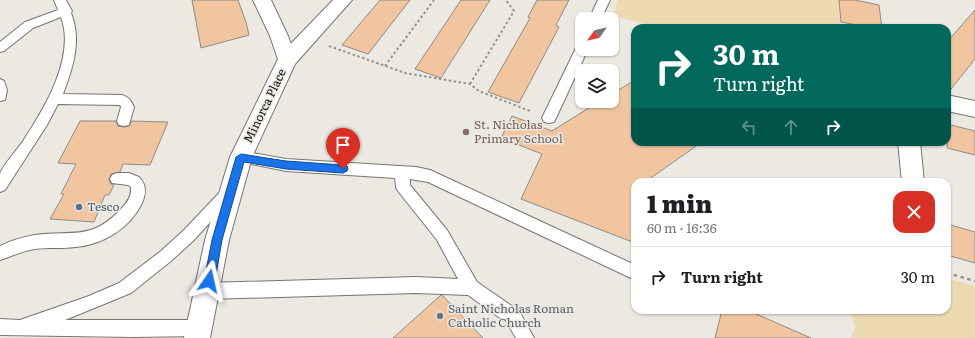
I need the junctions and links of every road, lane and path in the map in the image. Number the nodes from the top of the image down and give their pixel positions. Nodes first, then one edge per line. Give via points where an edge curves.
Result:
1 (262, 0) edge
2 (343, 0) edge
3 (434, 0) edge
4 (506, 0) edge
5 (604, 0) edge
6 (63, 6) edge
7 (599, 12) edge
8 (306, 38) junction
9 (0, 48) edge
10 (578, 56) edge
11 (288, 60) junction
12 (385, 66) junction
13 (0, 84) edge
14 (470, 84) junction
15 (0, 96) edge
16 (55, 99) junction
17 (951, 104) edge
18 (975, 109) edge
19 (549, 118) joint
20 (124, 121) dead end
21 (909, 146) edge
22 (241, 157) junction
23 (402, 172) junction
24 (913, 178) edge
25 (117, 179) dead end
26 (0, 186) edge
27 (232, 189) junction
28 (0, 253) edge
29 (631, 271) edge
30 (951, 274) edge
31 (975, 281) edge
32 (471, 287) junction
33 (207, 291) junction
34 (0, 327) edge
35 (20, 328) junction
36 (198, 333) edge
37 (37, 338) edge
38 (526, 338) edge

1 - 11 street
2 - 8 street, Minorca Place
3 - 12 path
4 - 14 path via 514,11
5 - 7 lane
6 - 9 lane via 29,26
6 - 16 lane via 70,48 66,74
8 - 11 street, Minorca Place
8 - 12 path
10 - 19 lane
11 - 22 street, Minorca Place
12 - 14 path via 405,73
13 - 15 lane
14 - 19 path via 479,91
16 - 20 lane via 122,100 128,107
16 - 26 lane
17 - 18 street
21 - 24 street
22 - 23 lane via 286,165
22 - 27 street, Minorca Place
23 - 29 lane via 430,176
23 - 32 lane via 403,187 442,235
25 - 28 lane via 134,181 138,187 138,194 130,210 105,232 81,240 27,243
27 - 33 street, Minorca Place via 217,240
27 - 35 lane via 189,235 125,288
30 - 31 path
32 - 33 lane via 416,285
32 - 38 lane via 513,317
33 - 36 street, Minorca Place
34 - 35 lane
35 - 36 lane
35 - 37 lane

